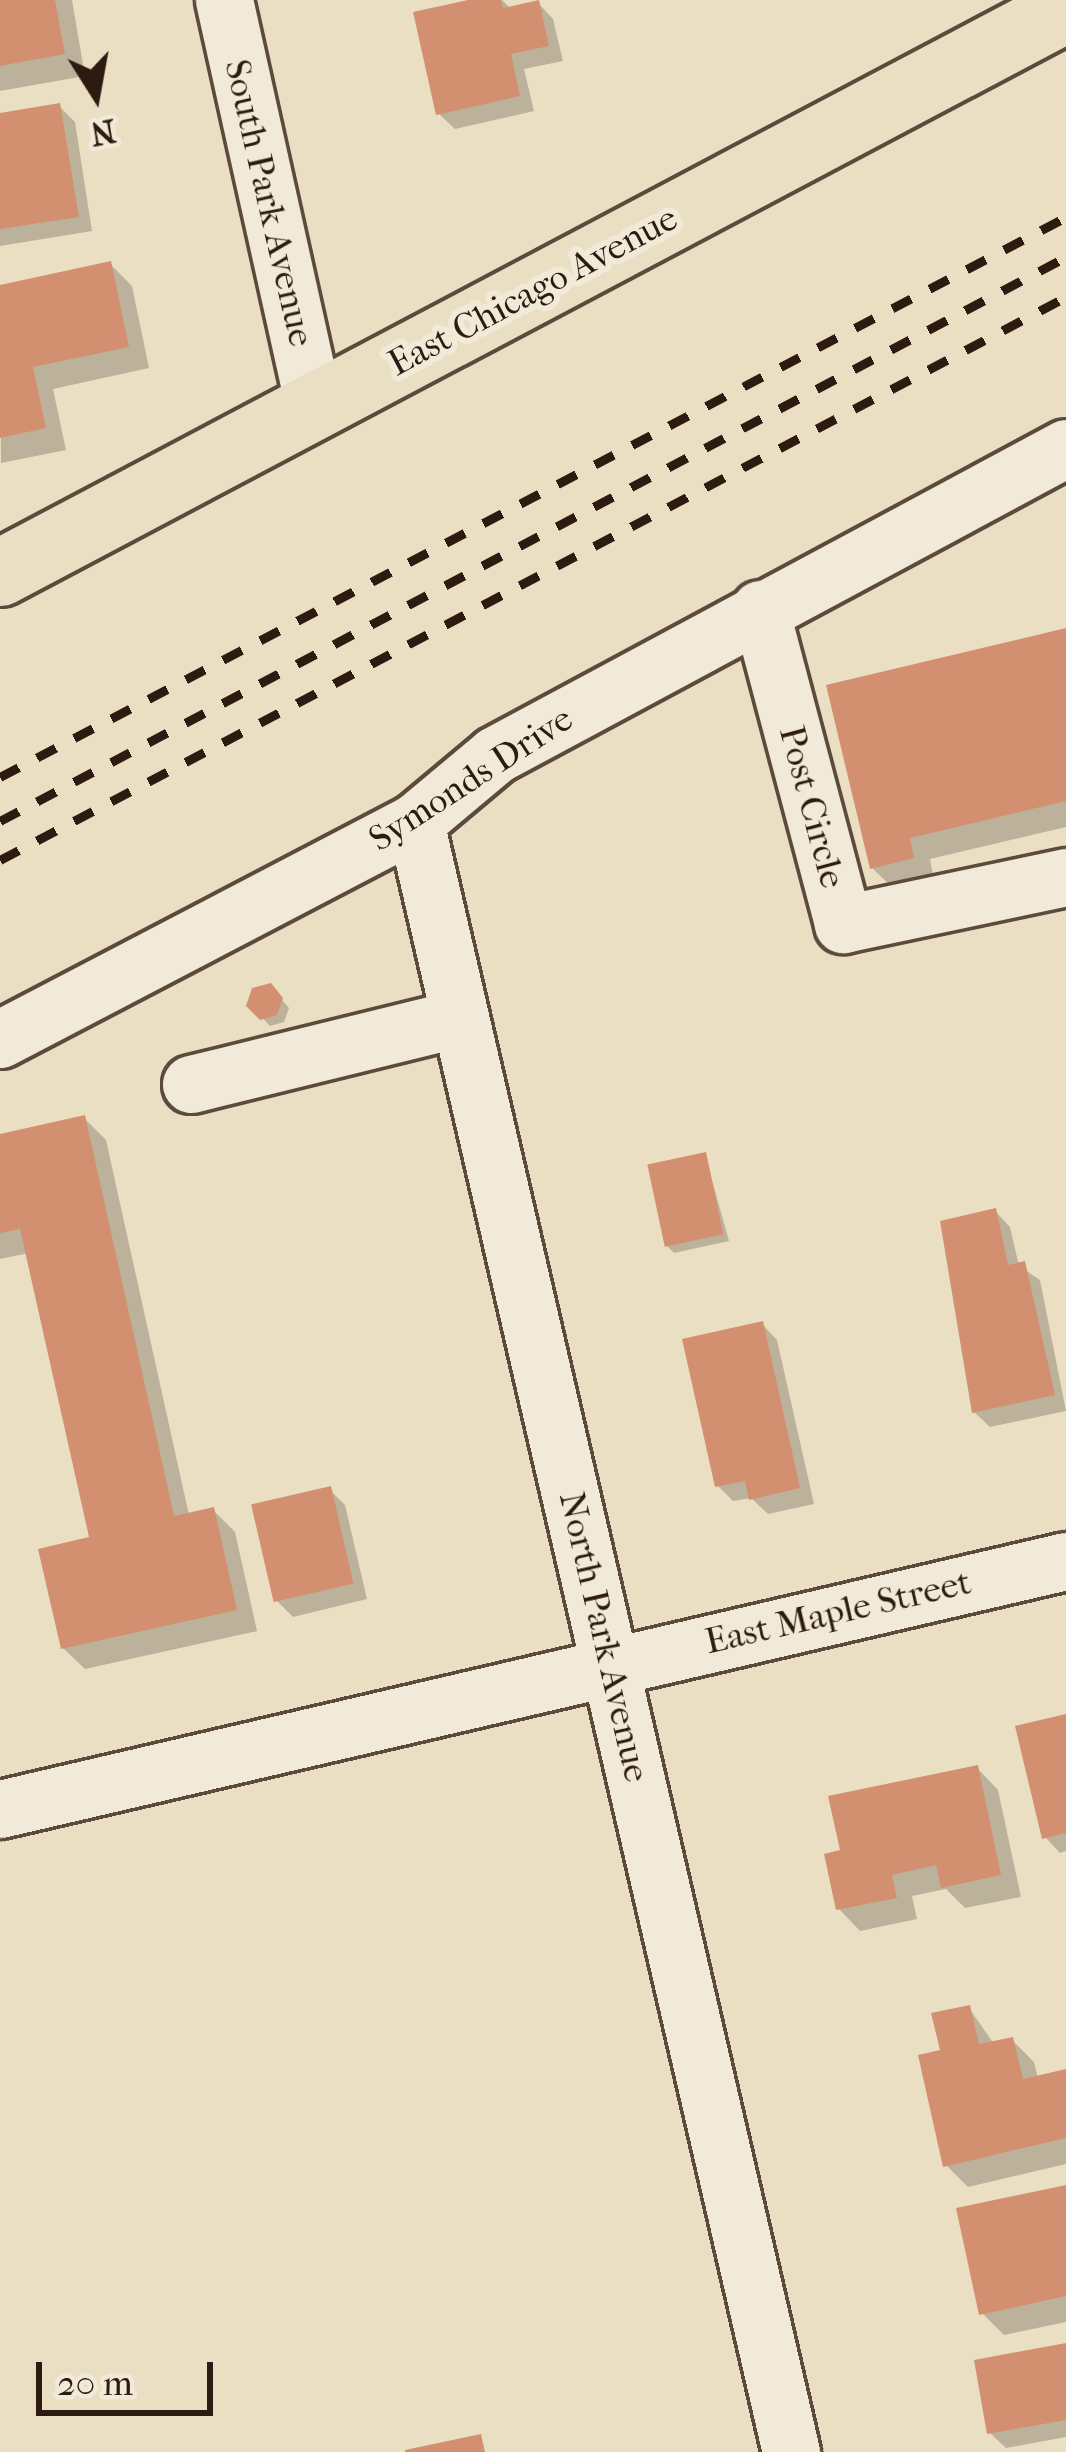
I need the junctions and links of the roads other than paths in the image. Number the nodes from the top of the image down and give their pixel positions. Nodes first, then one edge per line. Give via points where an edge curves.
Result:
1 (224, 0) edge
2 (1066, 9) edge
3 (314, 405) junction
4 (1066, 448) edge
5 (0, 573) edge
6 (760, 609) junction
7 (415, 823) junction
8 (1066, 877) edge
9 (460, 1018) junction
10 (0, 1039) edge
11 (190, 1084) dead end
12 (1066, 1561) edge
13 (610, 1662) junction
14 (0, 1809) edge
15 (791, 2452) edge

1 - 3 street, South Park Avenue
2 - 3 main road, East Chicago Avenue
3 - 5 main road, East Chicago Avenue
4 - 6 street, Symonds Drive
6 - 7 street, Symonds Drive via 495,755
6 - 8 street, Post Circle via 843,924
7 - 9 street, North Park Avenue
7 - 10 street, Symonds Drive
9 - 11 street
9 - 13 street, North Park Avenue
12 - 13 street, East Maple Street
13 - 14 street, East Maple Street
13 - 15 street, North Park Avenue

